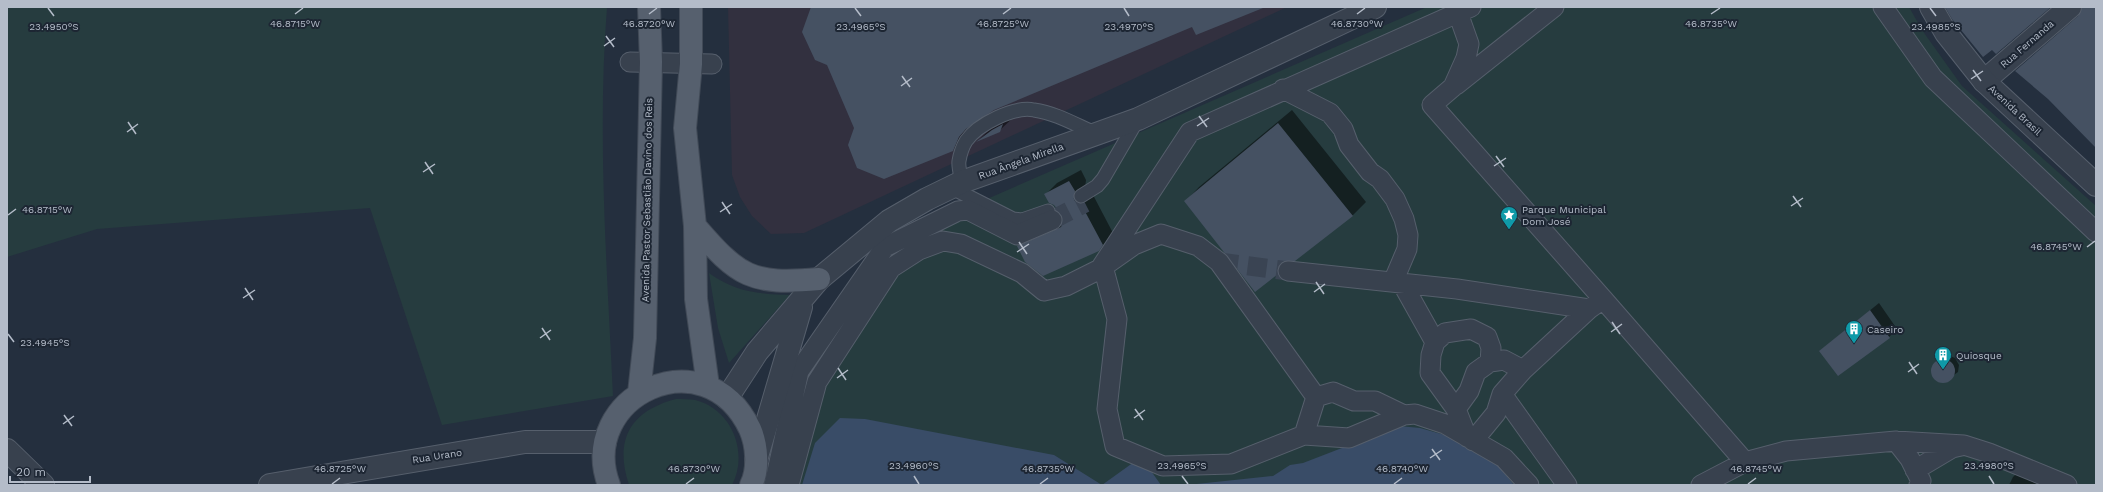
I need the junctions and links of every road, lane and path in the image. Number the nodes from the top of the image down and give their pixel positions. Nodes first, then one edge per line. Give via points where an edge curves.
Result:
1 (649, 7) edge
2 (691, 7) edge
3 (1375, 7) edge
4 (1554, 7) edge
5 (1883, 7) edge
6 (1931, 7) edge
7 (2070, 7) edge
8 (1465, 10) edge
9 (640, 62) junction
10 (701, 64) junction
11 (1984, 81) junction
12 (1453, 87) junction
13 (1283, 89) junction
14 (1138, 119) junction
15 (1097, 134) junction
16 (956, 185) junction
17 (2096, 185) edge
18 (1081, 196) tunnel mouth
19 (1050, 216) joint
20 (695, 226) junction
21 (2096, 232) edge
22 (1100, 269) junction
23 (1288, 271) tunnel mouth
24 (819, 279) junction
25 (1397, 282) junction
26 (804, 298) junction
27 (1596, 304) junction
28 (1435, 342) junction
29 (1490, 362) junction
30 (1523, 370) junction
31 (708, 386) junction
32 (638, 393) junction
33 (1502, 394) junction
34 (1316, 397) junction
35 (727, 398) junction
36 (1456, 410) junction
37 (1404, 415) junction
38 (1304, 435) junction
39 (1470, 439) junction
40 (1896, 441) junction
41 (605, 442) junction
42 (1964, 445) junction
43 (7, 450) edge
44 (756, 460) junction
45 (1745, 462) junction
46 (1917, 477) edge
47 (43, 485) edge
48 (270, 485) edge
49 (608, 485) edge
50 (751, 485) edge
51 (774, 485) edge
52 (789, 485) edge
53 (1529, 485) edge
54 (1566, 485) edge
55 (1701, 485) edge
56 (2067, 485) edge

1 - 9 main road, Avenida Pastor Sebastião Davino dos Reis
2 - 10 main road
3 - 14 street, Rua Ângela Mirella
4 - 12 street
5 - 21 street via 1933,78
6 - 11 street, Avenida Brasil via 1946,33
7 - 11 street, Rua Fernanda
8 - 12 street via 1469,44
8 - 13 street
9 - 10 street
9 - 32 main road, Avenida Pastor Sebastião Davino dos Reis via 645,338
10 - 20 main road via 685,128
11 - 17 street, Avenida Brasil
12 - 27 street via 1432,105
13 - 22 street via 1190,132
13 - 25 street via 1330,114 1343,129 1349,145 1395,199 1408,235 1407,249
14 - 15 street, Rua Ângela Mirella
14 - 18 lane via 1103,179
15 - 16 street, Rua Ângela Mirella
15 - 16 lane via 1058,116 1034,110 1022,109 999,116 975,131 966,141 958,163
16 - 19 lane via 1012,219
16 - 24 street, Rua Ângela Mirella via 889,222
19 - 51 street via 1017,235 968,210 958,211 885,247 799,371
20 - 24 main road via 722,257 741,271 762,279
20 - 31 main road via 696,299
22 - 34 street via 1134,245 1161,234 1198,246 1219,262
22 - 38 street via 1105,274 1117,319 1107,409 1115,446 1163,466 1231,464
22 - 52 street via 1066,286 1044,292 1022,273 961,244 943,241 919,250 891,268 817,382
23 - 25 street
24 - 26 street, Rua Ângela Mirella
25 - 27 street
25 - 28 street
26 - 35 street, Rua Ângela Mirella via 757,352
26 - 44 street
27 - 30 street
27 - 45 street
28 - 29 street via 1445,333 1471,329 1486,337 1491,348
28 - 36 street via 1430,373
29 - 30 street via 1504,360
29 - 36 street via 1476,372 1469,391
30 - 33 street
31 - 32 main road via 684,381 661,383
31 - 35 main road
32 - 41 main road via 617,414
33 - 39 street via 1496,413
33 - 54 street
34 - 37 street via 1333,392 1354,400 1375,401
34 - 38 street
35 - 44 main road via 743,415 753,437
36 - 39 street
37 - 38 street via 1349,438
37 - 39 street via 1415,414 1445,424
39 - 53 street via 1504,458
40 - 42 street
40 - 45 street via 1786,451
40 - 46 street
41 - 48 street, Rua Urano via 525,442
41 - 49 main road via 604,463
42 - 46 street via 1952,448
42 - 56 street
43 - 47 street
44 - 50 main road
45 - 55 street

